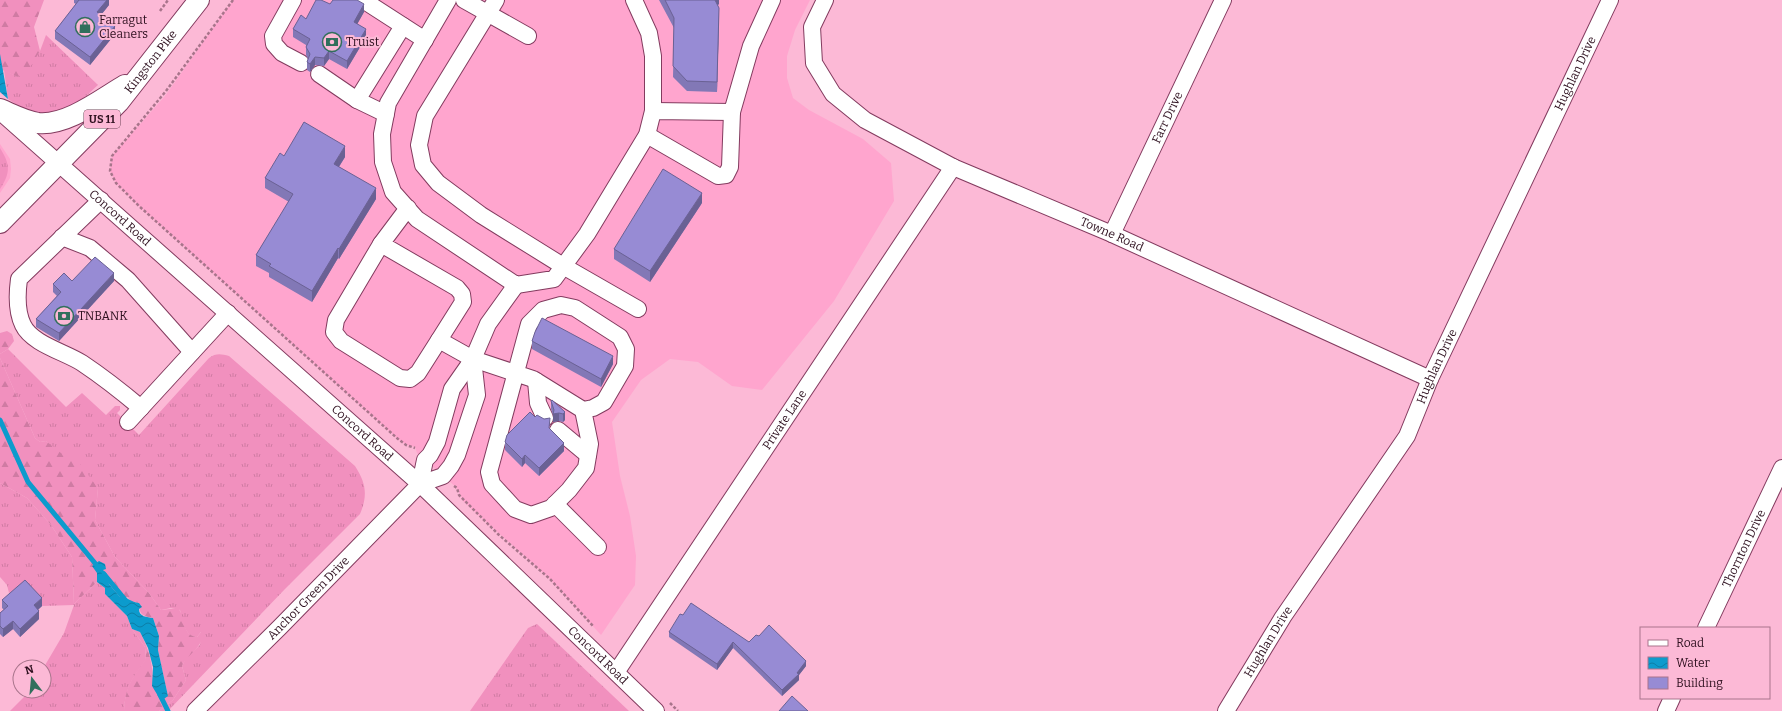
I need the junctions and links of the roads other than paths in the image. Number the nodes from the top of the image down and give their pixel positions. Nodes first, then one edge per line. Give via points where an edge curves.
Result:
1 (199, 0) edge
2 (293, 0) edge
3 (363, 0) edge
4 (448, 0) edge
5 (464, 0) edge
6 (634, 0) edge
7 (772, 0) edge
8 (825, 0) edge
9 (1223, 0) edge
10 (1610, 0) edge
11 (492, 7) edge
12 (403, 26) junction
13 (528, 36) dead end
14 (425, 40) junction
15 (301, 63) dead end
16 (142, 74) junction
17 (319, 74) dead end
18 (357, 100) junction
19 (1, 111) edge
20 (653, 111) junction
21 (732, 112) junction
22 (386, 114) junction
23 (648, 135) junction
24 (60, 163) junction
25 (953, 167) junction
26 (101, 200) junction
27 (408, 208) junction
28 (0, 224) edge
29 (1112, 234) junction
30 (62, 237) junction
31 (382, 244) junction
32 (563, 266) junction
33 (516, 285) junction
34 (638, 310) dead end
35 (228, 313) junction
36 (439, 340) junction
37 (192, 352) junction
38 (473, 359) junction
39 (517, 373) junction
40 (1430, 379) junction
41 (536, 381) junction
42 (141, 408) junction
43 (583, 410) junction
44 (545, 418) edge
45 (128, 422) dead end
46 (558, 430) dead end
47 (588, 455) junction
48 (1782, 468) edge
49 (420, 484) junction
50 (555, 504) junction
51 (598, 547) dead end
52 (1706, 627) edge
53 (617, 671) junction
54 (1672, 699) edge
55 (195, 711) edge
56 (656, 711) edge
57 (1226, 711) edge
58 (1666, 711) edge

1 - 16 main road, Kingston Pike / US 11
2 - 15 street via 273,36 274,44 282,53
3 - 12 street
4 - 14 street
5 - 11 street
6 - 20 street via 649,33 653,56
7 - 21 street via 751,46
8 - 25 street, Towne Road via 812,27 814,64 833,94 865,120
9 - 29 street, Farr Drive
10 - 40 street, Hughlan Drive
11 - 13 street
11 - 32 street via 425,116 419,145 423,165 438,183 479,213
12 - 14 street
12 - 18 street
14 - 22 street via 388,103
16 - 19 main road via 85,110 56,121 39,123
16 - 24 main road, Kingston Pike / US 11 via 119,102
17 - 18 street
18 - 22 street
19 - 24 street, Concord Road
20 - 21 street
20 - 23 street
21 - 23 street via 730,167 726,175 718,176
22 - 27 street via 382,134 383,162 393,192
23 - 32 street via 587,234
24 - 26 street, Concord Road
24 - 28 main road, Kingston Pike / US 11
25 - 29 street, Towne Road
25 - 53 street, Private Lane
26 - 30 street
26 - 35 street, Concord Road
27 - 31 street
27 - 33 street via 417,219
29 - 40 street, Towne Road
30 - 37 street via 90,248 128,280
30 - 42 street via 19,279 19,313 24,326 33,336 111,383
31 - 36 street via 457,288 462,294 463,302
31 - 36 street via 336,320 334,332 341,341 400,378 410,379 418,373
32 - 33 street via 554,279
32 - 34 street
33 - 38 street via 488,324
35 - 37 street
35 - 49 street, Concord Road
36 - 38 street
37 - 42 street
38 - 39 street
38 - 49 street via 452,390 437,442 425,460
38 - 49 street via 477,395 457,455 443,476
39 - 41 street
39 - 43 street via 529,324 543,310 561,305 575,308 620,336 626,349 625,366 604,402
39 - 50 street via 489,472 492,484 514,509 531,515
40 - 57 street, Hughlan Drive via 1407,436 1283,617
41 - 43 street
41 - 44 street via 538,403
42 - 45 street
43 - 47 street via 590,444
46 - 47 street
47 - 50 street via 586,468
48 - 52 street, Thornton Drive
49 - 53 street, Concord Road
49 - 55 street, Anchor Green Drive
50 - 51 street
53 - 56 street, Concord Road
54 - 58 street

